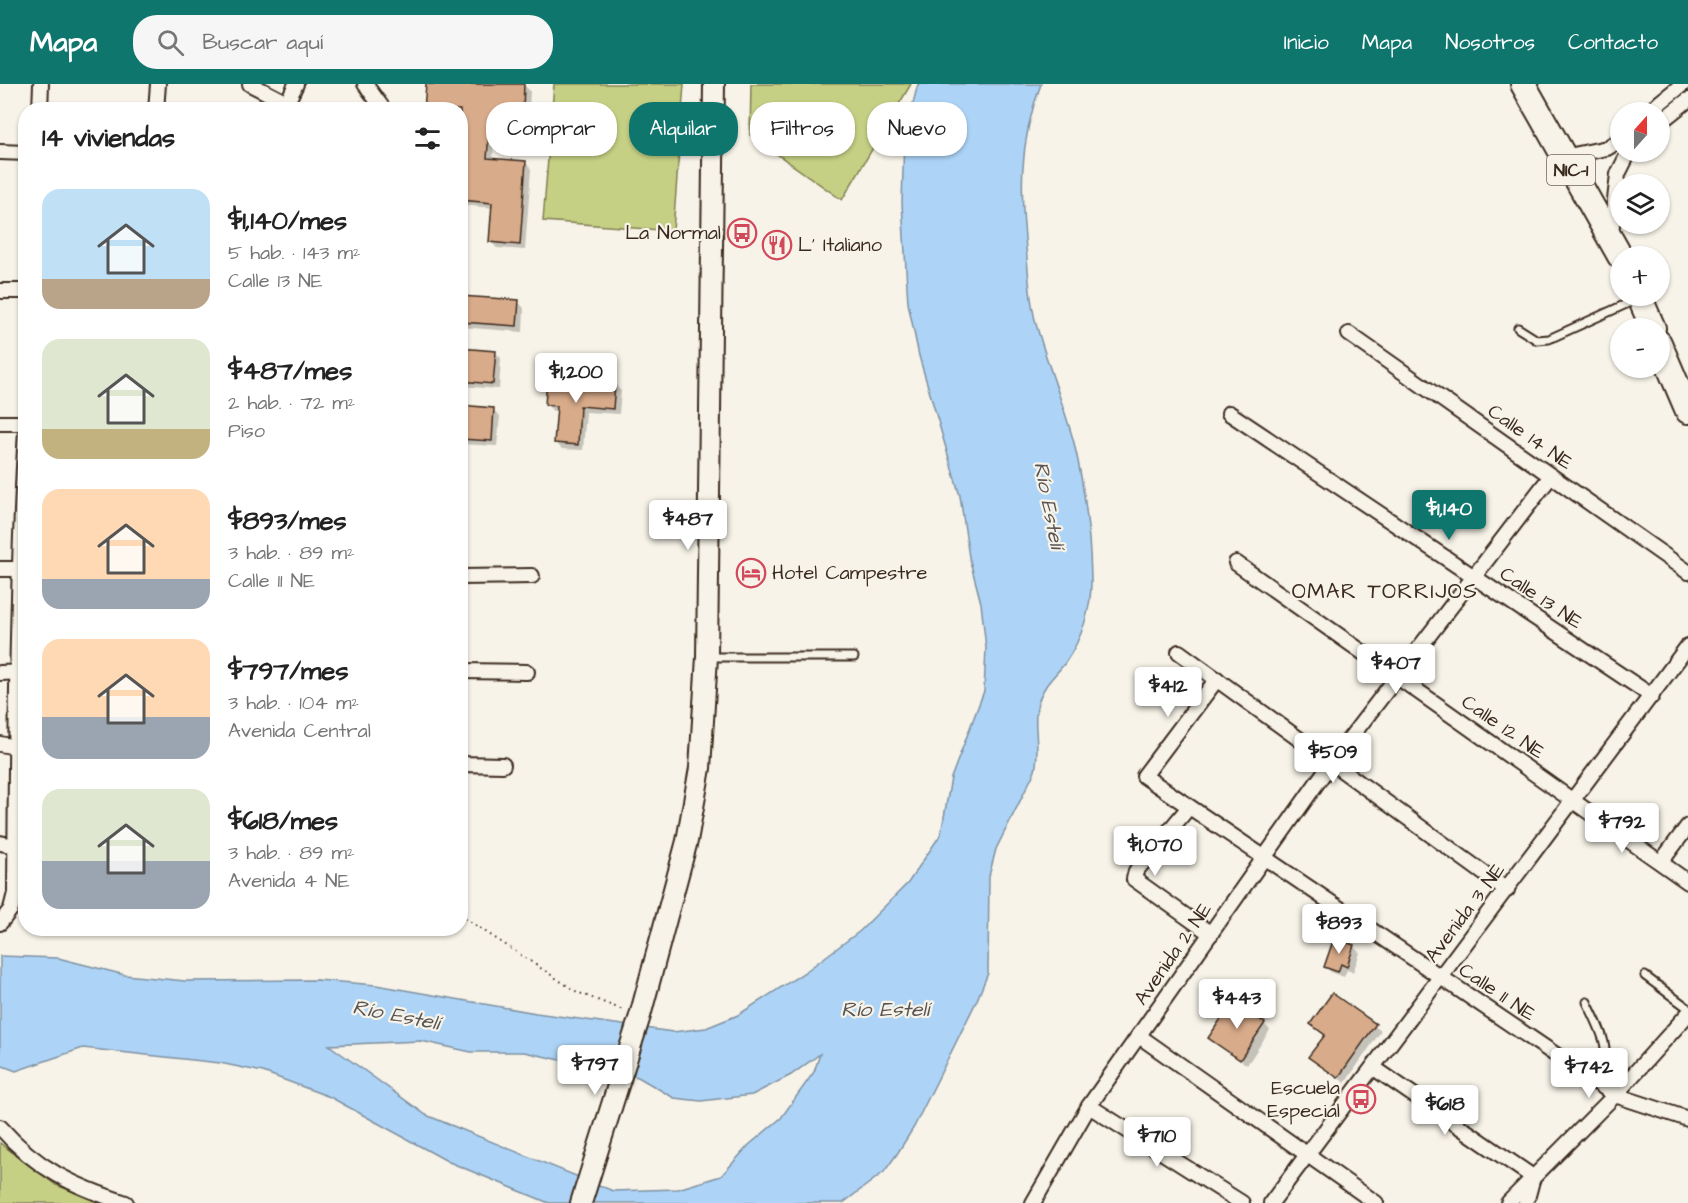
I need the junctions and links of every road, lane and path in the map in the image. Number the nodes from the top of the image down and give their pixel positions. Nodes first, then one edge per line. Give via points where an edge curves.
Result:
1 (41, 84) edge
2 (158, 84) edge
3 (250, 84) edge
4 (296, 84) edge
5 (365, 84) edge
6 (714, 84) edge
7 (1523, 84) edge
8 (1683, 84) edge
9 (1688, 100) edge
10 (40, 102) edge
11 (157, 102) edge
12 (279, 102) edge
13 (288, 102) edge
14 (378, 102) edge
15 (1660, 102) edge
16 (1670, 114) edge
17 (1610, 150) edge
18 (0, 152) edge
19 (18, 153) edge
20 (1564, 157) junction
21 (1620, 162) edge
22 (1614, 246) edge
23 (1615, 246) edge
24 (0, 291) edge
25 (18, 291) edge
26 (1620, 306) edge
27 (1518, 328) dead end
28 (1349, 334) dead end
29 (1670, 366) edge
30 (1685, 398) edge
31 (1229, 413) dead end
32 (0, 423) edge
33 (18, 423) edge
34 (1551, 476) junction
35 (1236, 563) dead end
36 (0, 569) edge
37 (18, 569) edge
38 (1688, 572) edge
39 (532, 576) dead end
40 (468, 577) edge
41 (1474, 577) junction
42 (1688, 646) edge
43 (1179, 652) dead end
44 (707, 657) junction
45 (854, 657) dead end
46 (468, 670) edge
47 (18, 672) edge
48 (527, 672) dead end
49 (0, 673) edge
50 (1398, 677) junction
51 (1217, 679) junction
52 (1652, 696) junction
53 (18, 722) edge
54 (0, 744) edge
55 (16, 747) junction
56 (18, 754) edge
57 (1331, 763) junction
58 (468, 764) edge
59 (503, 765) dead end
60 (1574, 801) junction
61 (1189, 807) junction
62 (1688, 826) edge
63 (0, 843) edge
64 (18, 848) edge
65 (1264, 858) junction
66 (1661, 862) junction
67 (18, 866) edge
68 (1688, 882) edge
69 (1507, 890) junction
70 (468, 920) edge
71 (0, 922) edge
72 (1211, 934) junction
73 (1645, 976) dead end
74 (1440, 977) junction
75 (1587, 1002) dead end
76 (1688, 1008) edge
77 (1688, 1014) edge
78 (640, 1016) junction
79 (1139, 1036) junction
80 (1374, 1068) junction
81 (1600, 1085) junction
82 (1615, 1095) junction
83 (1089, 1106) junction
84 (1688, 1119) edge
85 (0, 1127) edge
86 (1307, 1154) junction
87 (1533, 1177) junction
88 (126, 1203) edge
89 (581, 1203) edge
90 (1033, 1203) edge
91 (1242, 1203) edge
92 (1271, 1203) edge
93 (1376, 1203) edge
94 (1508, 1203) edge
95 (1526, 1203) edge

1 - 10 street
2 - 11 street
3 - 12 street
4 - 13 street
5 - 14 street
6 - 44 street
7 - 20 highway, NIC-1
8 - 15 street
9 - 16 street
17 - 20 street
18 - 19 street
20 - 22 highway, NIC-1
21 - 23 street via 1614,196
24 - 25 street
26 - 27 lane via 1549,339 1537,340
28 - 34 street, Calle 14 NE
29 - 30 highway
31 - 41 street, Calle 13 NE
32 - 33 street
34 - 38 street, Calle 14 NE
34 - 41 street, Avenida 2 NE
35 - 50 street, Calle 12 NE
36 - 37 street
39 - 40 street
41 - 50 street, Avenida 2 NE
41 - 52 street, Calle 13 NE
42 - 52 street, Avenida 3 NE
43 - 51 street
44 - 45 lane
44 - 78 street via 695,800
46 - 48 street
47 - 49 street
50 - 57 street, Avenida 2 NE
50 - 60 street, Calle 12 NE
51 - 57 street
51 - 61 street, Calle 11 NE via 1144,776
52 - 60 street, Avenida 3 NE
53 - 55 street
54 - 55 street
55 - 56 street
57 - 65 street, Avenida 2 NE
57 - 69 street
58 - 59 street
60 - 66 street, Calle 12 NE
60 - 69 street, Avenida 3 NE
61 - 65 street, Calle 11 NE
61 - 72 street via 1136,871 1134,879
62 - 66 street
63 - 64 street
65 - 72 street, Avenida 2 NE
65 - 74 street, Calle 11 NE
66 - 68 street, Calle 12 NE
67 - 71 street via 11,909
69 - 74 street, Avenida 3 NE
70 - 78 path via 577,992
72 - 79 street, Avenida 2 NE
73 - 76 lane
74 - 80 street, Avenida 3 NE
74 - 81 street, Calle 11 NE
75 - 81 lane via 1606,1040 1606,1066
77 - 82 street
78 - 89 street
79 - 83 street, Avenida 2 NE
79 - 86 street
80 - 86 street, Avenida 3 NE
80 - 87 street
81 - 82 street, Calle 11 NE
82 - 84 street, Calle 11 NE
82 - 87 street
83 - 90 street, Avenida 2 NE
83 - 91 street
85 - 88 street via 55,1176
86 - 92 street, Avenida 3 NE
86 - 93 street
87 - 94 street
87 - 95 street

